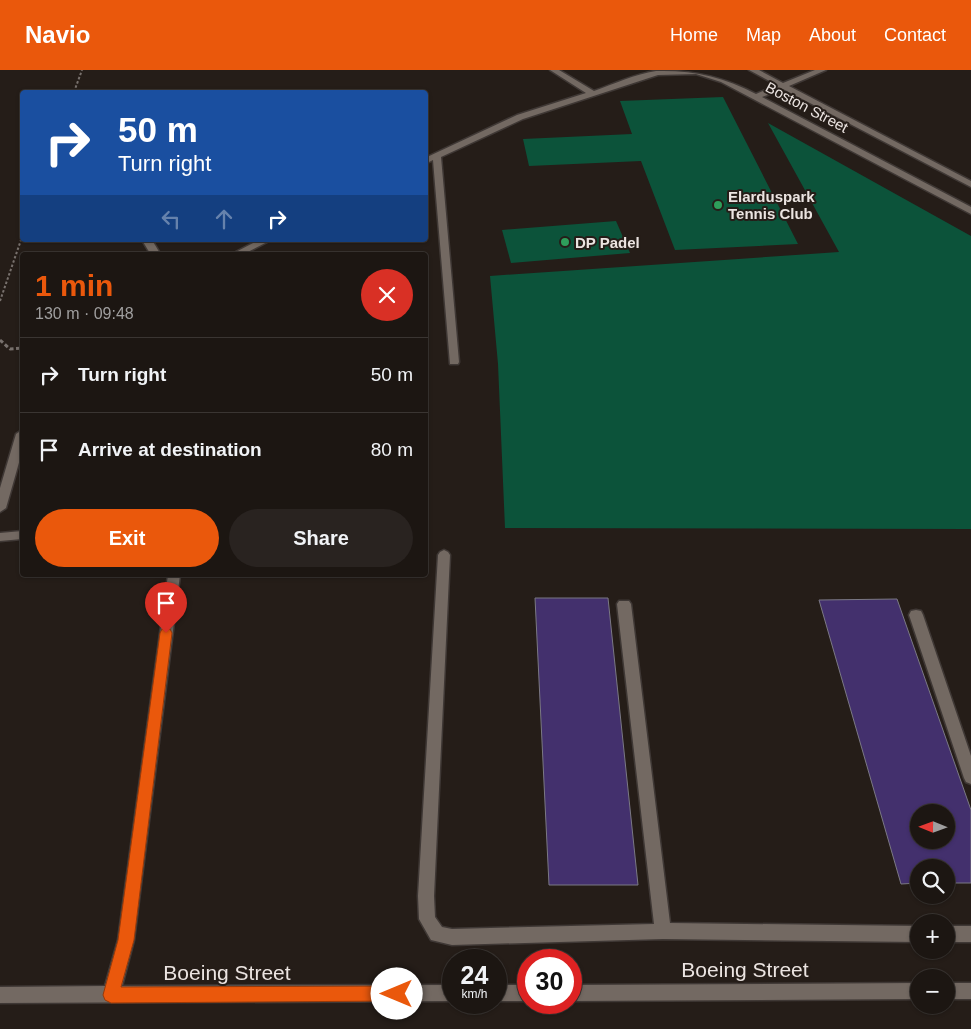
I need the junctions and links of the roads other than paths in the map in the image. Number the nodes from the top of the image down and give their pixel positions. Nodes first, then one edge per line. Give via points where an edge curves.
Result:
1 (554, 70) edge
2 (753, 70) edge
3 (822, 70) edge
4 (783, 85) junction
5 (592, 94) junction
6 (755, 96) junction
7 (437, 156) junction
8 (428, 160) edge
9 (971, 184) edge
10 (971, 211) edge
11 (262, 242) edge
12 (242, 252) edge
13 (454, 362) dead end
14 (20, 441) edge
15 (0, 508) edge
16 (0, 536) edge
17 (20, 536) edge
18 (444, 556) dead end
19 (174, 577) edge
20 (624, 604) dead end
21 (916, 615) dead end
22 (971, 778) edge
23 (662, 931) junction
24 (910, 934) edge
25 (955, 934) edge
26 (971, 934) edge
27 (910, 991) edge
28 (955, 991) edge
29 (971, 991) edge
30 (442, 993) edge
31 (582, 993) edge
32 (0, 995) edge
33 (111, 995) junction

1 - 5 street
2 - 4 street
3 - 4 street
4 - 6 street
4 - 9 street
5 - 6 street, Boston Street via 658,74 683,71 724,80
5 - 7 street, Boston Street via 520,117
6 - 10 street, Boston Street
7 - 8 street, Boston Street
7 - 13 street
11 - 12 street
14 - 15 street
16 - 17 street
18 - 23 street via 427,919 437,934 452,938
19 - 33 street via 126,940
20 - 23 street
21 - 22 street
23 - 24 street
25 - 26 street
27 - 31 street, Boeing Street
28 - 29 street
30 - 33 street, Boeing Street
32 - 33 street, Boeing Street

